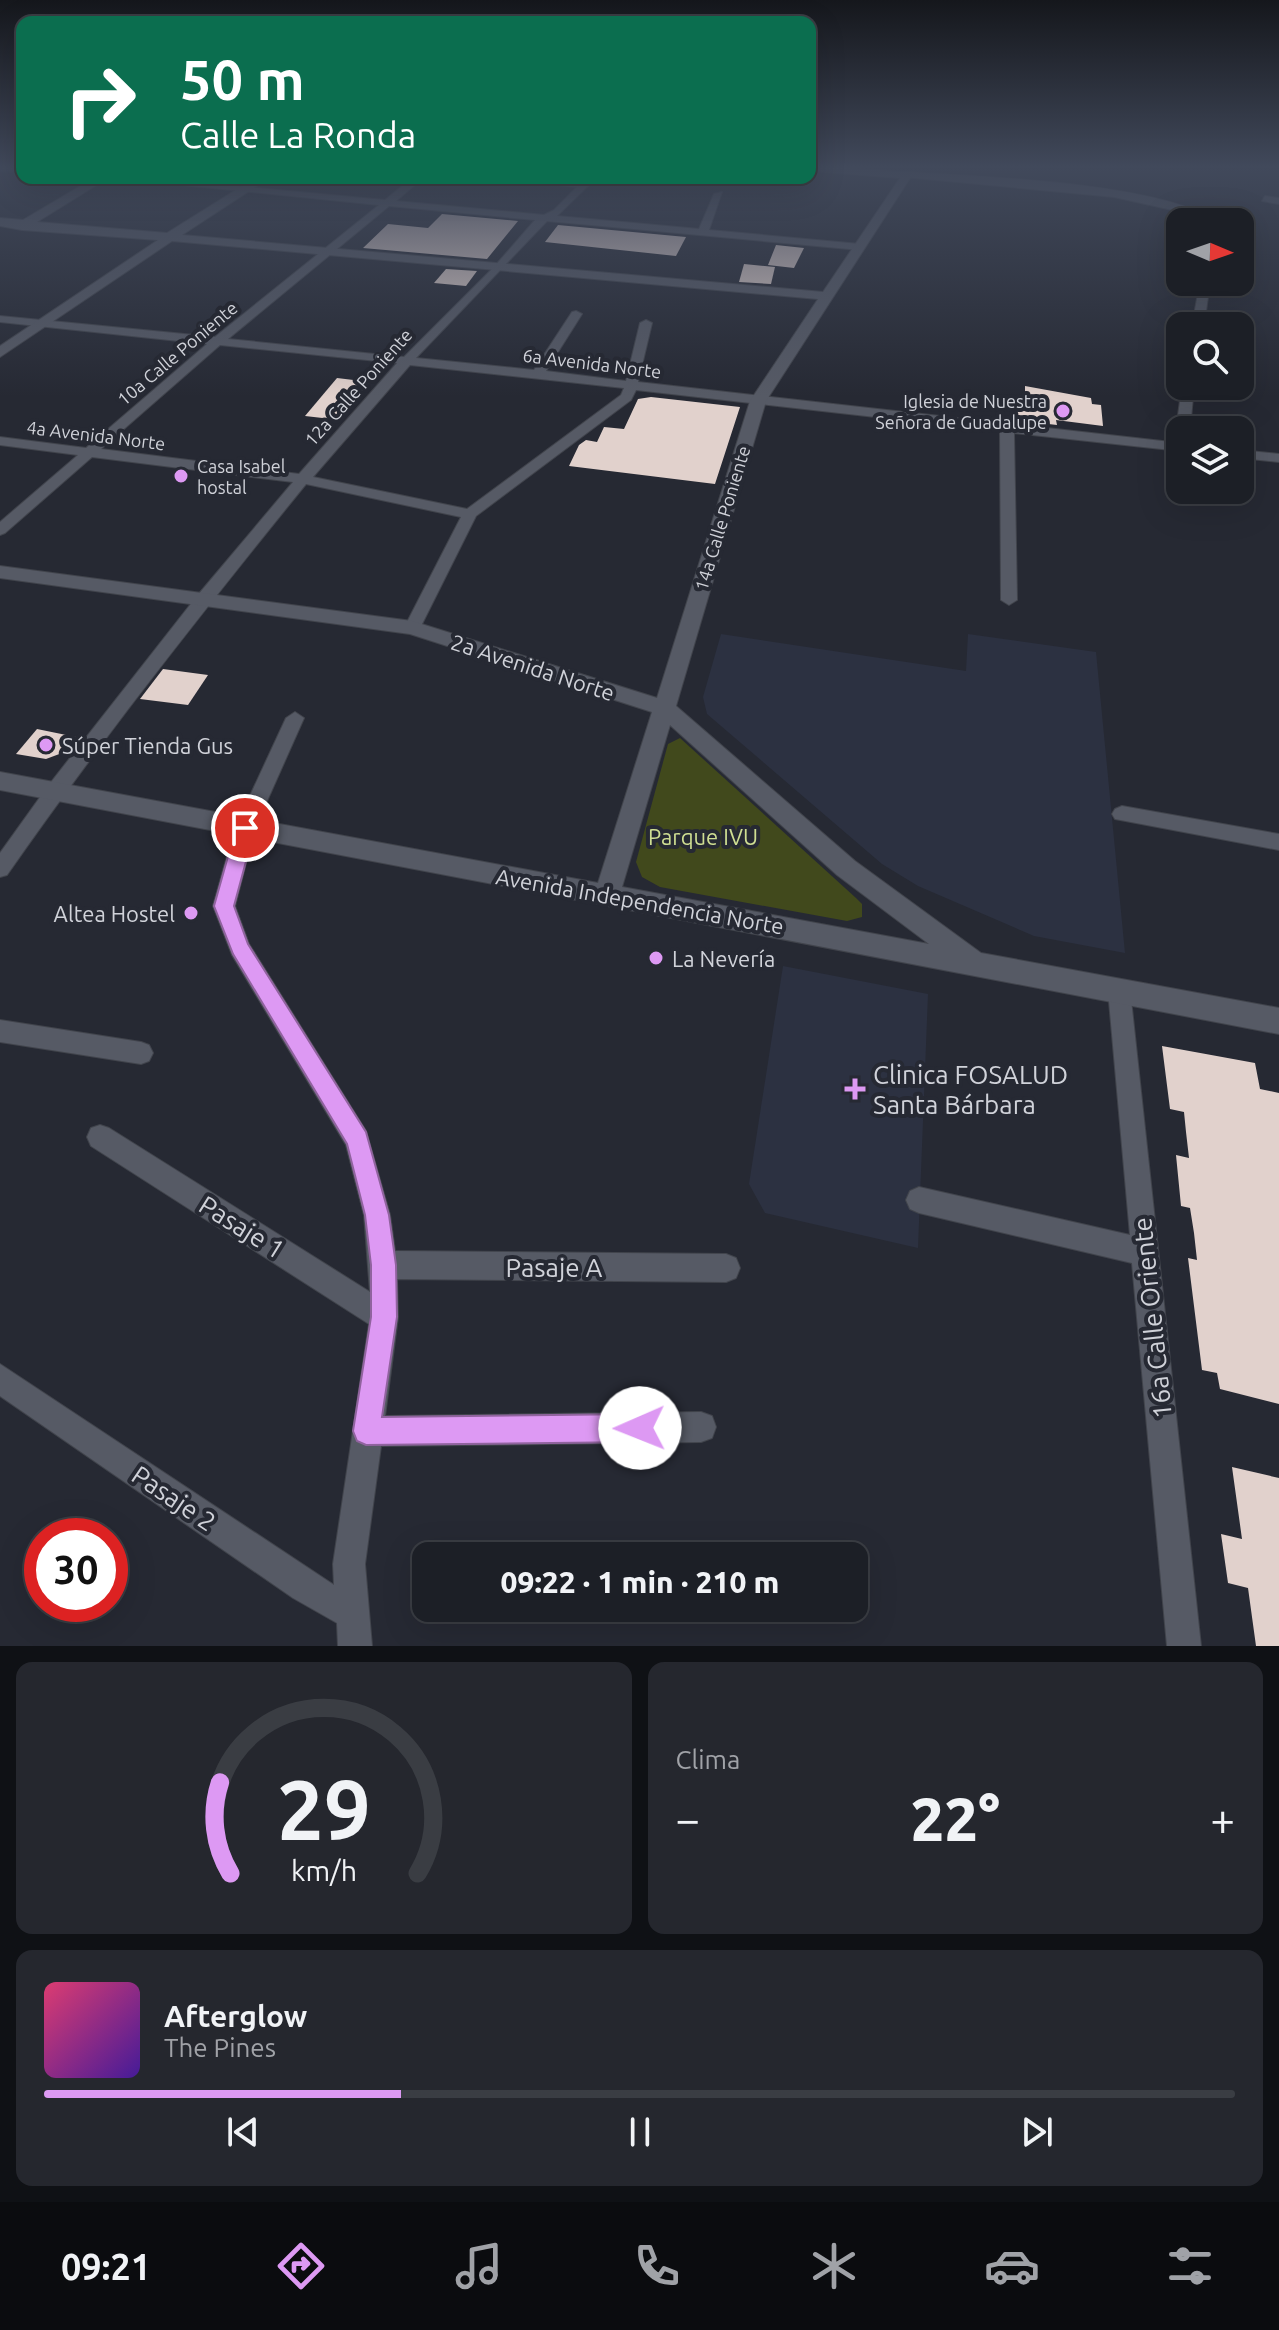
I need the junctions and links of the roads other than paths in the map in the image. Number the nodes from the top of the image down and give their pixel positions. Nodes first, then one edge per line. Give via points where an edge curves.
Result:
1 (161, 243) edge
2 (227, 243) edge
3 (339, 243) edge
4 (522, 243) edge
5 (816, 243) edge
6 (863, 243) edge
7 (860, 247) junction
8 (327, 253) junction
9 (498, 269) junction
10 (828, 296) junction
11 (576, 314) dead end
12 (0, 319) edge
13 (41, 323) junction
14 (646, 323) dead end
15 (215, 343) junction
16 (0, 353) edge
17 (406, 361) junction
18 (538, 374) junction
19 (631, 386) junction
20 (758, 401) junction
21 (1007, 429) junction
22 (0, 441) edge
23 (1166, 446) edge
24 (87, 452) junction
25 (1254, 455) edge
26 (1279, 458) edge
27 (303, 479) junction
28 (470, 514) junction
29 (0, 530) edge
30 (0, 572) edge
31 (203, 600) junction
32 (1009, 600) dead end
33 (412, 628) junction
34 (664, 708) junction
35 (295, 718) dead end
36 (0, 781) edge
37 (55, 791) junction
38 (1122, 814) dead end
39 (245, 828) junction
40 (1279, 842) edge
41 (0, 869) edge
42 (607, 895) junction
43 (978, 963) junction
44 (1119, 990) junction
45 (1279, 1021) edge
46 (0, 1031) edge
47 (141, 1053) dead end
48 (100, 1137) dead end
49 (919, 1200) dead end
50 (1146, 1254) junction
51 (383, 1265) junction
52 (726, 1268) dead end
53 (384, 1317) junction
54 (0, 1379) edge
55 (701, 1427) dead end
56 (366, 1431) junction
57 (351, 1613) junction
58 (355, 1646) edge
59 (1184, 1646) edge

1 - 13 street
2 - 8 street
3 - 8 street, 10a Calle Poniente
4 - 9 street, 12a Calle Poniente
5 - 7 street
6 - 7 street, 14a Calle Poniente
7 - 10 street, 14a Calle Poniente
8 - 9 street
8 - 15 street, 10a Calle Poniente
9 - 10 street
9 - 17 street, 12a Calle Poniente
10 - 20 street, 14a Calle Poniente
11 - 18 street
12 - 13 street, 6a Avenida Norte
13 - 15 street, 6a Avenida Norte
13 - 16 street
14 - 19 street
15 - 17 street, 6a Avenida Norte
15 - 24 street, 10a Calle Poniente
17 - 18 street, 6a Avenida Norte
17 - 27 street, 12a Calle Poniente
18 - 19 street, 6a Avenida Norte
19 - 20 street, 6a Avenida Norte
19 - 28 street via 619,404
20 - 21 street, 6a Avenida Norte
20 - 34 street, 14a Calle Poniente
21 - 23 street, 6a Avenida Norte
21 - 32 street
22 - 24 street, 4a Avenida Norte
24 - 27 street, 4a Avenida Norte
24 - 29 street, 10a Calle Poniente
25 - 26 street
27 - 28 street, 4a Avenida Norte
27 - 31 street, 12a Calle Poniente
28 - 33 street
30 - 31 street, 2a Avenida Norte
31 - 33 street, 2a Avenida Norte
31 - 37 street, 12a Calle Poniente
33 - 34 street, 2a Avenida Norte
34 - 42 street, 14a Calle Poniente
34 - 43 street, 2a Avenida Norte via 846,868
35 - 39 street
36 - 37 street, Avenida Independencia Norte
37 - 39 street, Avenida Independencia Norte
37 - 41 street, 12a Calle Poniente
38 - 40 street
39 - 42 street, Avenida Independencia Norte
39 - 51 street via 224,906 240,948 357,1140 372,1189
42 - 43 street, Avenida Independencia Norte
43 - 44 street, Avenida Independencia Norte
44 - 45 street, Avenida Independencia Norte
44 - 50 street, 16a Calle Oriente
46 - 47 street
48 - 53 street, Pasaje 1
49 - 50 street
50 - 59 street, 16a Calle Oriente
51 - 52 street, Pasaje A
51 - 53 street
53 - 56 street
54 - 57 street, Pasaje 2
55 - 56 street
56 - 57 street via 349,1564
57 - 58 street

